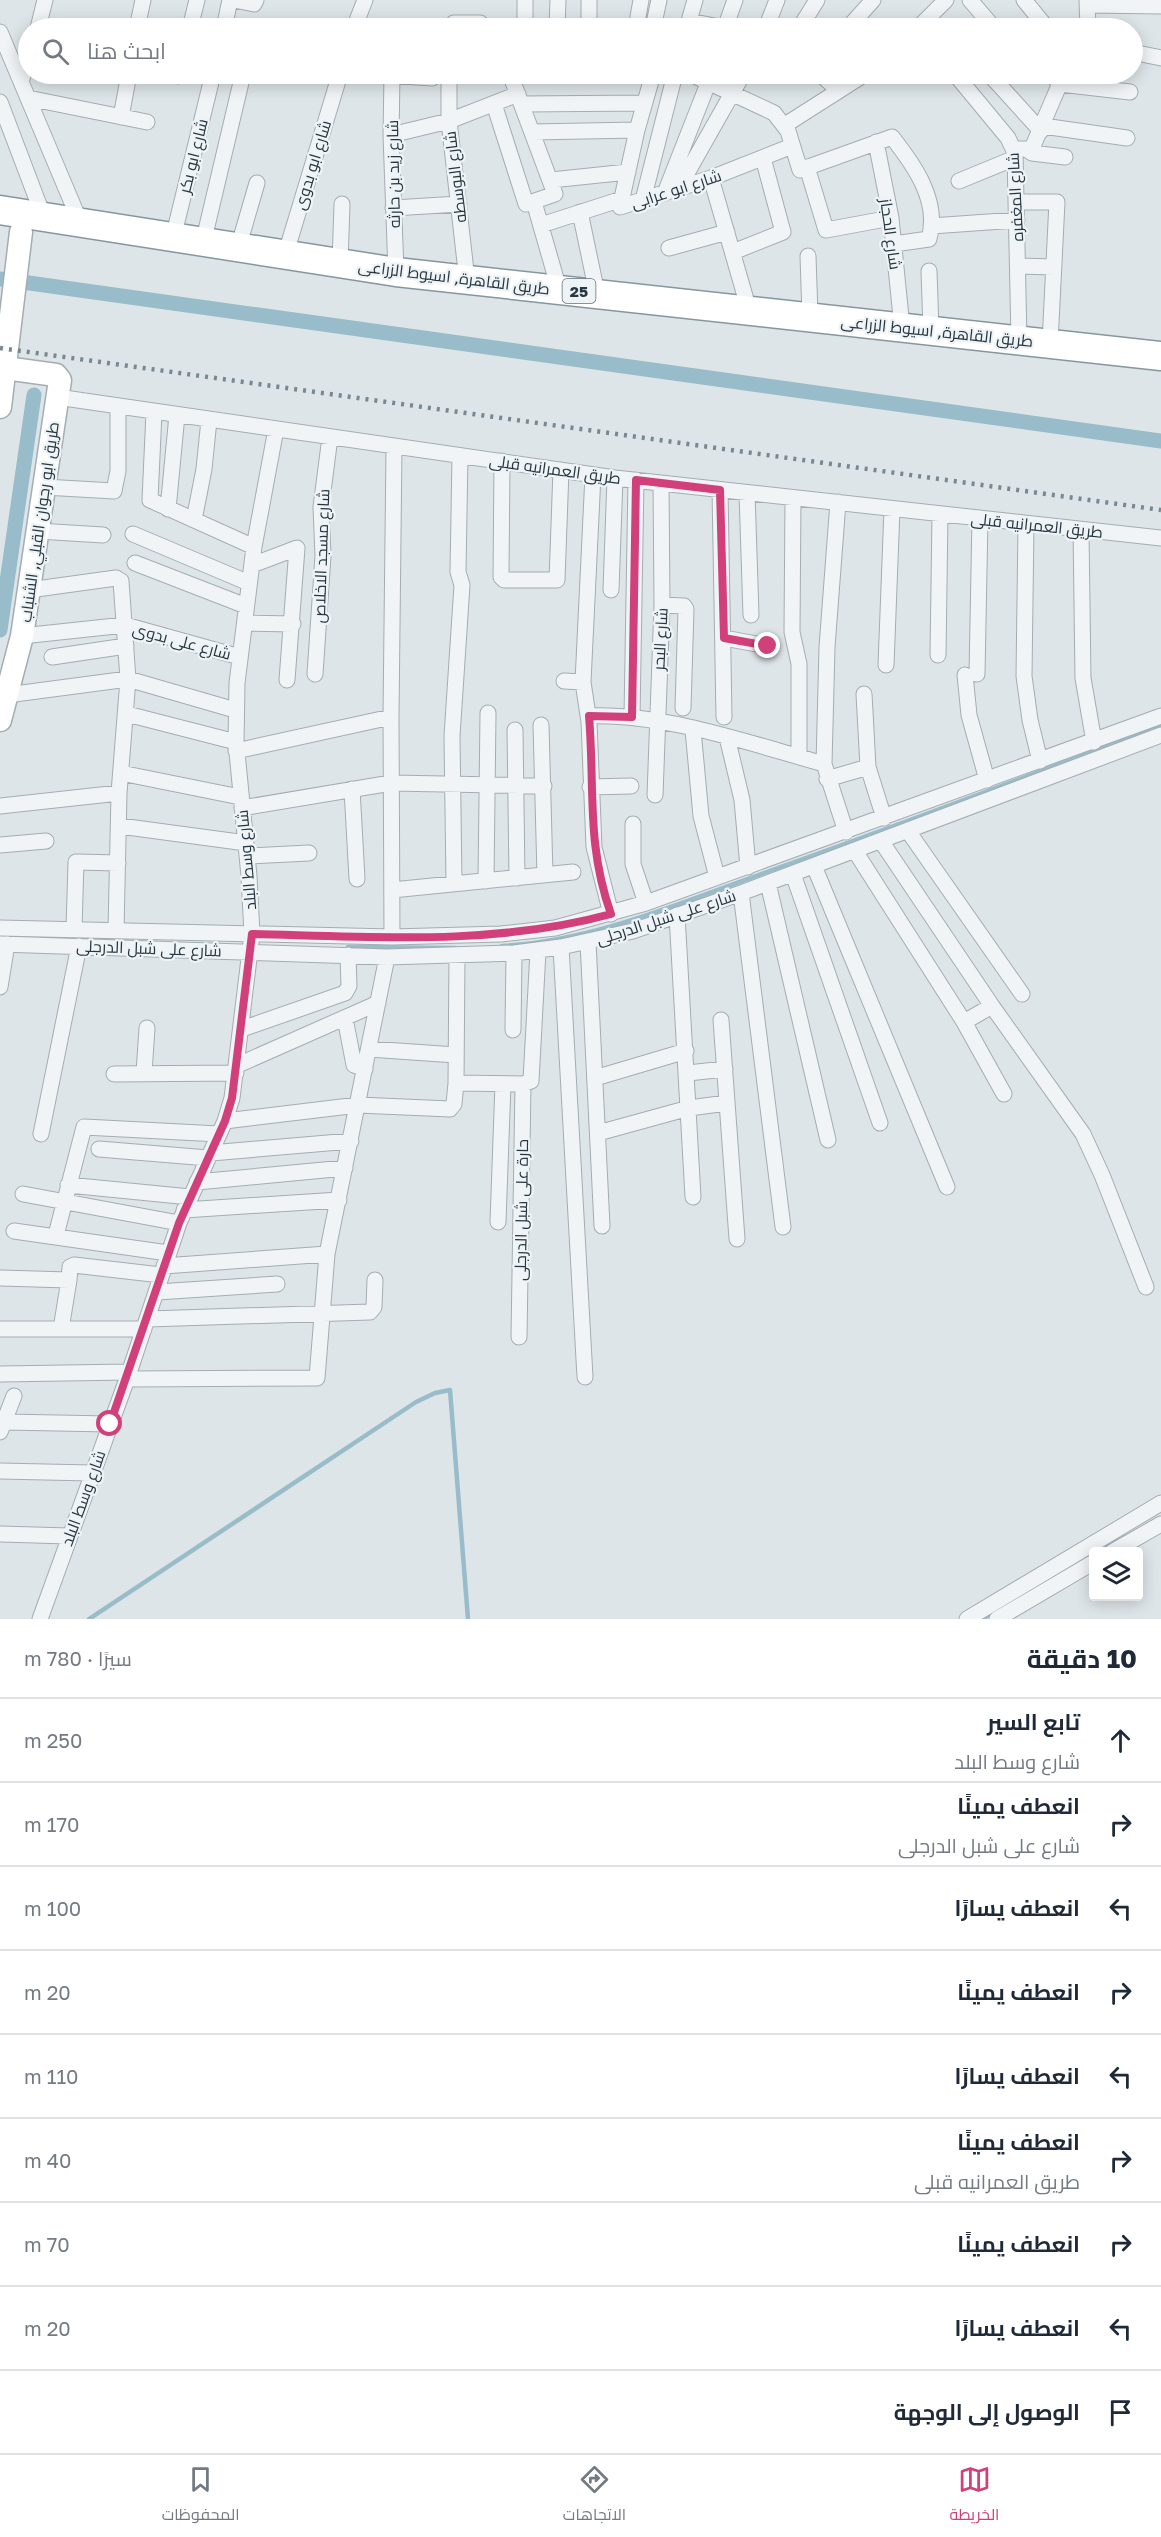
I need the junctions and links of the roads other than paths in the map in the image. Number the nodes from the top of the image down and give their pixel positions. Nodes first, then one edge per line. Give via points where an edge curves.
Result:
1 (45, 0) edge
2 (143, 0) edge
3 (197, 0) edge
4 (232, 0) edge
5 (365, 0) edge
6 (525, 0) edge
7 (558, 0) edge
8 (590, 0) edge
9 (641, 0) edge
10 (659, 0) edge
11 (695, 0) edge
12 (735, 0) edge
13 (777, 0) edge
14 (817, 0) edge
15 (873, 0) edge
16 (946, 0) edge
17 (970, 0) edge
18 (1024, 0) edge
19 (255, 2) edge
20 (1088, 2) edge
21 (1133, 3) edge
22 (1161, 6) edge
23 (44, 18) edge
24 (139, 18) edge
25 (192, 18) edge
26 (227, 18) edge
27 (358, 18) edge
28 (525, 18) edge
29 (557, 18) edge
30 (589, 18) edge
31 (638, 18) edge
32 (655, 18) edge
33 (690, 18) edge
34 (724, 18) edge
35 (770, 18) edge
36 (806, 18) edge
37 (857, 18) edge
38 (929, 18) edge
39 (985, 18) edge
40 (1039, 18) edge
41 (1088, 18) edge
42 (0, 32) edge
43 (1143, 54) edge
44 (1161, 58) edge
45 (18, 75) edge
46 (22, 84) edge
47 (127, 84) edge
48 (211, 84) edge
49 (241, 84) edge
50 (336, 84) edge
51 (392, 84) edge
52 (449, 84) edge
53 (650, 84) edge
54 (672, 84) edge
55 (698, 84) edge
56 (714, 84) edge
57 (737, 84) edge
58 (831, 84) edge
59 (848, 84) edge
60 (963, 84) edge
61 (999, 84) edge
62 (1056, 84) edge
63 (1090, 84) edge
64 (518, 86) edge
65 (837, 90) junction
66 (732, 93) junction
67 (1130, 93) dead end
68 (28, 99) junction
69 (0, 102) edge
70 (644, 103) junction
71 (494, 104) junction
72 (121, 117) junction
73 (449, 121) junction
74 (147, 122) dead end
75 (785, 125) junction
76 (1042, 129) junction
77 (637, 130) junction
78 (532, 132) junction
79 (391, 135) junction
80 (1127, 138) dead end
81 (876, 142) junction
82 (17, 144) junction
83 (0, 146) edge
84 (792, 146) junction
85 (1018, 152) junction
86 (1065, 157) dead end
87 (763, 158) junction
88 (804, 169) junction
89 (628, 172) junction
90 (711, 178) junction
91 (959, 181) dead end
92 (257, 183) dead end
93 (554, 187) junction
94 (671, 191) junction
95 (621, 199) junction
96 (643, 200) junction
97 (534, 202) junction
98 (1016, 202) junction
99 (342, 204) dead end
100 (459, 204) junction
101 (393, 208) junction
102 (0, 210) edge
103 (580, 212) junction
104 (891, 218) junction
105 (1017, 220) junction
106 (81, 224) junction
107 (541, 225) junction
108 (727, 232) junction
109 (930, 232) junction
110 (21, 234) edge
111 (173, 238) junction
112 (203, 243) junction
113 (894, 244) junction
114 (238, 248) junction
115 (669, 248) dead end
116 (733, 252) junction
117 (285, 256) junction
118 (808, 256) dead end
119 (340, 263) junction
120 (1018, 266) junction
121 (1054, 267) junction
122 (929, 271) dead end
123 (396, 272) junction
124 (467, 280) junction
125 (559, 289) junction
126 (597, 293) junction
127 (735, 314) junction
128 (810, 316) junction
129 (902, 327) junction
130 (931, 329) junction
131 (1019, 340) junction
132 (1050, 344) junction
133 (1161, 356) edge
134 (5, 368) junction
135 (1161, 374) edge
136 (57, 397) junction
137 (0, 400) edge
138 (118, 406) junction
139 (154, 412) junction
140 (177, 415) junction
141 (209, 420) junction
142 (276, 429) junction
143 (330, 438) junction
144 (394, 447) junction
145 (460, 456) junction
146 (502, 462) junction
147 (561, 470) junction
148 (593, 475) junction
149 (615, 478) junction
150 (636, 480) junction
151 (662, 483) junction
152 (44, 487) junction
153 (720, 490) junction
154 (747, 493) junction
155 (793, 498) junction
156 (838, 502) junction
157 (168, 509) junction
158 (892, 509) junction
159 (940, 514) junction
160 (980, 519) junction
161 (194, 520) junction
162 (1026, 524) junction
163 (1081, 530) junction
164 (38, 531) junction
165 (133, 534) dead end
166 (103, 535) dead end
167 (1161, 538) edge
168 (254, 547) junction
169 (135, 563) dead end
170 (252, 564) junction
171 (249, 583) junction
172 (29, 590) junction
173 (611, 590) dead end
174 (662, 605) junction
175 (246, 606) junction
176 (751, 615) dead end
177 (244, 623) junction
178 (293, 624) junction
179 (125, 625) junction
180 (22, 636) junction
181 (724, 638) junction
182 (126, 646) junction
183 (768, 646) dead end
184 (938, 655) dead end
185 (52, 657) dead end
186 (240, 657) junction
187 (886, 665) dead end
188 (315, 674) dead end
189 (128, 680) junction
190 (287, 680) dead end
191 (564, 681) dead end
192 (583, 682) junction
193 (864, 694) dead end
194 (8, 695) junction
195 (683, 708) dead end
196 (235, 710) junction
197 (488, 713) dead end
198 (127, 714) junction
199 (589, 716) junction
200 (1161, 716) edge
201 (391, 717) junction
202 (632, 717) junction
203 (724, 717) dead end
204 (0, 720) edge
205 (656, 722) junction
206 (541, 725) dead end
207 (515, 730) dead end
208 (693, 730) junction
209 (1161, 735) edge
210 (727, 737) junction
211 (1094, 742) junction
212 (236, 746) junction
213 (799, 757) junction
214 (1040, 761) junction
215 (868, 767) junction
216 (826, 772) junction
217 (121, 773) junction
218 (987, 780) junction
219 (452, 782) junction
220 (391, 783) junction
221 (487, 783) junction
222 (515, 784) junction
223 (544, 786) junction
224 (631, 786) dead end
225 (590, 788) junction
226 (352, 789) junction
227 (119, 793) junction
228 (655, 795) dead end
229 (241, 802) junction
230 (0, 806) edge
231 (884, 818) junction
232 (633, 824) dead end
233 (120, 826) junction
234 (846, 831) junction
235 (908, 831) junction
236 (46, 841) dead end
237 (881, 841) junction
238 (0, 846) edge
239 (246, 850) junction
240 (855, 851) junction
241 (309, 853) dead end
242 (118, 863) junction
243 (814, 866) junction
244 (748, 867) junction
245 (573, 872) dead end
246 (793, 874) junction
247 (545, 875) junction
248 (517, 878) junction
249 (717, 878) junction
250 (357, 879) dead end
251 (486, 881) junction
252 (768, 883) junction
253 (454, 884) junction
254 (392, 890) junction
255 (741, 893) junction
256 (646, 903) junction
257 (611, 914) junction
258 (677, 915) junction
259 (0, 928) edge
260 (74, 929) junction
261 (116, 930) junction
262 (252, 934) junction
263 (392, 938) junction
264 (588, 942) junction
265 (4, 944) edge
266 (79, 946) junction
267 (561, 947) junction
268 (251, 951) junction
269 (538, 951) junction
270 (514, 953) junction
271 (348, 956) junction
272 (457, 956) junction
273 (387, 957) junction
274 (0, 987) edge
275 (1022, 994) dead end
276 (378, 1003) junction
277 (992, 1006) junction
278 (345, 1018) junction
279 (721, 1020) dead end
280 (964, 1022) junction
281 (147, 1028) dead end
282 (242, 1029) junction
283 (513, 1030) dead end
284 (369, 1049) junction
285 (686, 1051) junction
286 (456, 1055) junction
287 (237, 1069) junction
288 (365, 1069) junction
289 (725, 1069) junction
290 (144, 1073) junction
291 (687, 1073) junction
292 (121, 1074) dead end
293 (595, 1078) junction
294 (527, 1081) junction
295 (456, 1083) junction
296 (503, 1084) junction
297 (1004, 1094) dead end
298 (727, 1103) junction
299 (358, 1105) junction
300 (689, 1108) junction
301 (880, 1123) dead end
302 (222, 1127) junction
303 (598, 1133) junction
304 (41, 1134) dead end
305 (828, 1140) dead end
306 (351, 1141) junction
307 (99, 1149) dead end
308 (210, 1155) junction
309 (345, 1168) junction
310 (197, 1182) junction
311 (68, 1185) junction
312 (946, 1187) dead end
313 (23, 1194) dead end
314 (693, 1197) dead end
315 (339, 1200) junction
316 (64, 1202) junction
317 (184, 1210) junction
318 (498, 1222) dead end
319 (602, 1226) dead end
320 (783, 1227) dead end
321 (14, 1231) dead end
322 (56, 1235) junction
323 (737, 1239) dead end
324 (327, 1254) junction
325 (164, 1265) junction
326 (0, 1278) edge
327 (69, 1280) junction
328 (375, 1280) dead end
329 (277, 1284) dead end
330 (1146, 1287) dead end
331 (157, 1292) junction
332 (321, 1314) junction
333 (146, 1324) junction
334 (0, 1329) edge
335 (61, 1329) junction
336 (519, 1337) dead end
337 (0, 1374) edge
338 (128, 1376) junction
339 (585, 1377) dead end
340 (14, 1396) dead end
341 (110, 1424) junction
342 (2, 1427) edge
343 (0, 1471) edge
344 (91, 1473) junction
345 (1161, 1503) edge
346 (1161, 1524) edge
347 (0, 1534) edge
348 (69, 1536) junction
349 (1119, 1547) edge
350 (1089, 1565) edge
351 (40, 1619) edge
352 (967, 1619) edge
353 (997, 1619) edge

1 - 23 street
2 - 24 street
3 - 25 street
4 - 19 street
4 - 26 street
5 - 27 street
6 - 28 street
7 - 29 street
8 - 30 street
9 - 31 street
10 - 32 street
11 - 33 street
12 - 34 street
13 - 35 street
14 - 36 street
15 - 37 street
16 - 38 street
17 - 39 street
18 - 40 street
20 - 21 street
20 - 41 street
21 - 22 street
42 - 45 street
43 - 44 street
46 - 68 street
47 - 72 street
48 - 111 street, شارع ابو بكر
49 - 112 street
50 - 117 street, شارع ابو بدوى
51 - 79 street, شارع زيد بن حارثه
52 - 73 street, شارع البوسطه
53 - 70 street, شارع ابو عرابى
54 - 96 street
55 - 94 street
56 - 66 street
57 - 66 street
58 - 65 street
59 - 65 street
60 - 85 street, شارع المغفره
61 - 76 street
62 - 76 street
63 - 67 street
64 - 70 street
64 - 71 street
64 - 78 street
65 - 75 street
66 - 75 street via 768,108
66 - 94 street
68 - 72 street
68 - 106 street
69 - 82 street
70 - 77 street, شارع ابو عرابى
71 - 73 street
71 - 97 street via 525,204
72 - 74 street
73 - 79 street
73 - 100 street, شارع البوسطه
75 - 84 street
76 - 80 street
76 - 85 street via 1033,147
77 - 78 street
77 - 89 street, شارع ابو عرابى
78 - 93 street
79 - 101 street, شارع زيد بن حارثه
81 - 88 street
81 - 104 street, شارع الحجاز
81 - 109 street via 892,137 915,170 930,203
82 - 83 street
82 - 110 street
84 - 87 street, شارع ابو عرابى
84 - 88 street
85 - 86 street
85 - 91 street
85 - 98 street, شارع المغفره
87 - 90 street, شارع ابو عرابى
87 - 116 street via 783,232
88 - 104 street via 826,230
89 - 93 street
89 - 95 street, شارع ابو عرابى
90 - 94 street, شارع ابو عرابى
90 - 108 street
92 - 114 street
93 - 97 street
94 - 96 street, شارع ابو عرابى
95 - 96 street, شارع ابو عرابى via 620,207
95 - 103 street
97 - 107 street
98 - 105 street, شارع المغفره
98 - 121 street via 1057,202
99 - 119 street
100 - 101 street
100 - 124 street, شارع البوسطه
101 - 123 street, شارع زيد بن حارثه
102 - 110 highway, طريق القاهرة, اسيوط الزراعى / 25
103 - 107 street
103 - 126 street
104 - 113 street, شارع الحجاز
105 - 109 street
105 - 120 street, شارع المغفره
106 - 110 highway, طريق القاهرة, اسيوط الزراعى / 25
106 - 111 highway, طريق القاهرة, اسيوط الزراعى / 25
107 - 125 street
108 - 115 street
108 - 116 street
109 - 113 street
110 - 127 highway, طريق القاهرة, اسيوط الزراعى / 25 via 360,283
110 - 134 street
111 - 112 highway, طريق القاهرة, اسيوط الزراعى / 25
112 - 114 highway, طريق القاهرة, اسيوط الزراعى / 25
113 - 129 street, شارع الحجاز
114 - 117 highway, طريق القاهرة, اسيوط الزراعى / 25
116 - 127 street
117 - 119 highway, طريق القاهرة, اسيوط الزراعى / 25
118 - 128 street
119 - 123 highway, طريق القاهرة, اسيوط الزراعى / 25
120 - 121 street
120 - 131 street, شارع المغفره
121 - 132 street
122 - 130 street
123 - 124 highway, طريق القاهرة, اسيوط الزراعى / 25
124 - 125 highway, طريق القاهرة, اسيوط الزراعى / 25
125 - 126 highway, طريق القاهرة, اسيوط الزراعى / 25
126 - 127 highway, طريق القاهرة, اسيوط الزراعى / 25
127 - 128 highway, طريق القاهرة, اسيوط الزراعى / 25
127 - 135 highway, طريق القاهرة, اسيوط الزراعى / 25
128 - 129 highway, طريق القاهرة, اسيوط الزراعى / 25
129 - 130 highway, طريق القاهرة, اسيوط الزراعى / 25
130 - 131 highway, طريق القاهرة, اسيوط الزراعى / 25
131 - 132 highway, طريق القاهرة, اسيوط الزراعى / 25
132 - 133 highway, طريق القاهرة, اسيوط الزراعى / 25
134 - 136 street, طريق ابو رجوان القبلي, الشنباب via 56,375 60,380
134 - 137 street
136 - 138 street, طريق العمرانيه قبلى
136 - 152 street, طريق ابو رجوان القبلي, الشنباب
138 - 139 street, طريق العمرانيه قبلى
138 - 152 street via 118,471 114,491
139 - 140 street, طريق العمرانيه قبلى
139 - 157 street via 150,500
140 - 141 street, طريق العمرانيه قبلى
140 - 157 street
141 - 142 street, طريق العمرانيه قبلى
141 - 161 street
142 - 143 street, طريق العمرانيه قبلى
142 - 168 street, شارع وسط البلد
143 - 144 street, طريق العمرانيه قبلى
143 - 188 street, شارع مسجد الاخلاص via 321,507 323,565
144 - 145 street, طريق العمرانيه قبلى
144 - 201 street
145 - 146 street, طريق العمرانيه قبلى
145 - 219 street via 458,572 462,583 453,687
146 - 147 street, طريق العمرانيه قبلى
146 - 147 street via 504,580 557,580
147 - 148 street, طريق العمرانيه قبلى
148 - 149 street, طريق العمرانيه قبلى
148 - 192 street
149 - 150 street, طريق العمرانيه قبلى
149 - 173 street
150 - 151 street, طريق العمرانيه قبلى
150 - 202 street
151 - 153 street, طريق العمرانيه قبلى
151 - 174 street, شارع البحر
152 - 164 street, طريق ابو رجوان القبلي, الشنباب
153 - 154 street, طريق العمرانيه قبلى
153 - 181 street
154 - 155 street, طريق العمرانيه قبلى
154 - 176 street
155 - 156 street, طريق العمرانيه قبلى
155 - 213 street via 792,632 799,664
156 - 158 street, طريق العمرانيه قبلى
156 - 216 street via 827,647
157 - 161 street
158 - 159 street, طريق العمرانيه قبلى
158 - 187 street
159 - 160 street, طريق العمرانيه قبلى
159 - 184 street
160 - 162 street, طريق العمرانيه قبلى
160 - 218 street via 969,715
161 - 168 street
162 - 163 street, طريق العمرانيه قبلى
162 - 214 street via 1024,676
163 - 167 street, طريق العمرانيه قبلى
163 - 211 street via 1083,678
164 - 166 street
164 - 172 street, طريق ابو رجوان القبلي, الشنباب
165 - 171 street
168 - 170 street, شارع وسط البلد
169 - 175 street
170 - 171 street, شارع وسط البلد
170 - 178 street via 297,547
171 - 175 street, شارع وسط البلد
172 - 179 street via 118,578
172 - 180 street, طريق ابو رجوان القبلي, الشنباب
174 - 195 street via 686,609
174 - 205 street, شارع البحر
175 - 177 street, شارع وسط البلد
177 - 178 street
177 - 186 street, شارع وسط البلد
178 - 190 street
179 - 180 street
179 - 182 street
179 - 186 street, شارع على بدوى
180 - 194 street, طريق ابو رجوان القبلي, الشنباب
181 - 183 street
181 - 203 street
182 - 185 street
182 - 189 street
186 - 196 street, شارع وسط البلد
189 - 194 street
189 - 196 street
189 - 198 street
191 - 192 street
192 - 199 street
193 - 215 street
194 - 204 street, طريق ابو رجوان القبلي, الشنباب
196 - 212 street, شارع وسط البلد
197 - 221 street
198 - 212 street
198 - 217 street
199 - 202 street
199 - 225 street
200 - 211 street, شارع على شبل الدرجلى
201 - 212 street
201 - 220 street
202 - 205 street
205 - 208 street
205 - 228 street, شارع البحر
206 - 223 street
207 - 222 street
208 - 210 street
208 - 249 street via 700,816
209 - 235 street, شارع على شبل الدرجلى
210 - 213 street
210 - 244 street via 742,800
211 - 214 street, شارع على شبل الدرجلى
212 - 229 street, شارع وسط البلد
213 - 216 street
214 - 218 street, شارع على شبل الدرجلى
215 - 216 street
215 - 231 street
216 - 234 street
217 - 227 street
217 - 229 street
218 - 231 street, شارع على شبل الدرجلى
219 - 220 street
219 - 221 street
219 - 253 street
220 - 226 street
220 - 254 street
221 - 222 street
221 - 251 street
222 - 223 street
222 - 248 street
223 - 247 street
224 - 225 street
225 - 257 street via 594,847
226 - 229 street
226 - 250 street
227 - 230 street
227 - 233 street
229 - 239 street, شارع وسط البلد
231 - 234 street, شارع على شبل الدرجلى
232 - 256 street via 633,864
233 - 239 street
233 - 242 street
234 - 244 street, شارع على شبل الدرجلى
235 - 237 street, شارع على شبل الدرجلى
235 - 275 street
236 - 238 street
237 - 240 street, شارع على شبل الدرجلى
237 - 277 street
239 - 241 street
239 - 262 street, شارع وسط البلد
240 - 243 street, شارع على شبل الدرجلى
240 - 280 street
242 - 260 street via 76,862
242 - 261 street
243 - 246 street, شارع على شبل الدرجلى
243 - 312 street
244 - 249 street, شارع على شبل الدرجلى
245 - 247 street
246 - 252 street, شارع على شبل الدرجلى
246 - 301 street
247 - 248 street
248 - 251 street
249 - 256 street, شارع على شبل الدرجلى
251 - 253 street
252 - 255 street, شارع على شبل الدرجلى
252 - 305 street
253 - 254 street
254 - 263 street
255 - 258 street, شارع على شبل الدرجلى
255 - 320 street
256 - 257 street, شارع على شبل الدرجلى
257 - 263 street, شارع على شبل الدرجلى via 528,932
258 - 264 street, شارع على شبل الدرجلى
258 - 285 street
259 - 260 street, شارع على شبل الدرجلى
260 - 261 street, شارع على شبل الدرجلى
261 - 262 street, شارع على شبل الدرجلى
262 - 263 street, شارع على شبل الدرجلى
262 - 268 street, شارع وسط البلد
264 - 267 street, شارع على شبل الدرجلى
264 - 293 street
265 - 266 street, شارع على شبل الدرجلى
265 - 274 street
266 - 268 street, شارع على شبل الدرجلى
266 - 304 street
267 - 269 street, شارع على شبل الدرجلى
267 - 339 street
268 - 271 street, شارع على شبل الدرجلى
268 - 282 street, شارع وسط البلد
269 - 270 street, شارع على شبل الدرجلى
269 - 294 street, حارة على شبل الدرجلى
270 - 272 street, شارع على شبل الدرجلى
270 - 283 street
271 - 273 street, شارع على شبل الدرجلى
271 - 282 street via 347,992
272 - 273 street, شارع على شبل الدرجلى
272 - 286 street
273 - 276 street
276 - 278 street
276 - 284 street
277 - 280 street
277 - 330 street via 1083,1134
278 - 287 street
278 - 288 street via 354,1065
279 - 289 street
280 - 297 street
281 - 290 street
282 - 287 street, شارع وسط البلد
284 - 286 street
284 - 288 street
285 - 291 street
285 - 293 street
286 - 295 street
287 - 290 street
287 - 302 street, شارع وسط البلد
288 - 299 street
289 - 291 street
289 - 298 street
290 - 292 street
291 - 300 street
293 - 303 street
294 - 296 street
294 - 336 street, حارة على شبل الدرجلى
295 - 296 street
295 - 299 street via 454,1104 447,1109
296 - 318 street
298 - 300 street
298 - 323 street
299 - 302 street
299 - 306 street
300 - 303 street
300 - 314 street
302 - 308 street, شارع وسط البلد
302 - 311 street via 84,1127
303 - 319 street
306 - 308 street
306 - 309 street
307 - 308 street
308 - 310 street, شارع وسط البلد
309 - 310 street
309 - 315 street
310 - 317 street, شارع وسط البلد
311 - 316 street
311 - 317 street
313 - 316 street
315 - 317 street
315 - 324 street
316 - 317 street
316 - 322 street
317 - 325 street, شارع وسط البلد
321 - 322 street
322 - 325 street
324 - 325 street
324 - 332 street
325 - 327 street via 74,1265 70,1267
325 - 331 street, شارع وسط البلد
326 - 327 street
327 - 335 street
328 - 332 street via 370,1312
329 - 331 street
331 - 333 street, شارع وسط البلد
332 - 333 street
332 - 338 street via 317,1378
333 - 335 street
333 - 338 street, شارع وسط البلد
334 - 335 street
337 - 338 street
338 - 341 street, شارع وسط البلد
340 - 342 street
341 - 342 street
341 - 344 street, شارع وسط البلد
343 - 344 street
344 - 348 street, شارع وسط البلد
345 - 352 street
346 - 349 street
347 - 348 street
348 - 351 street, شارع وسط البلد
350 - 353 street

